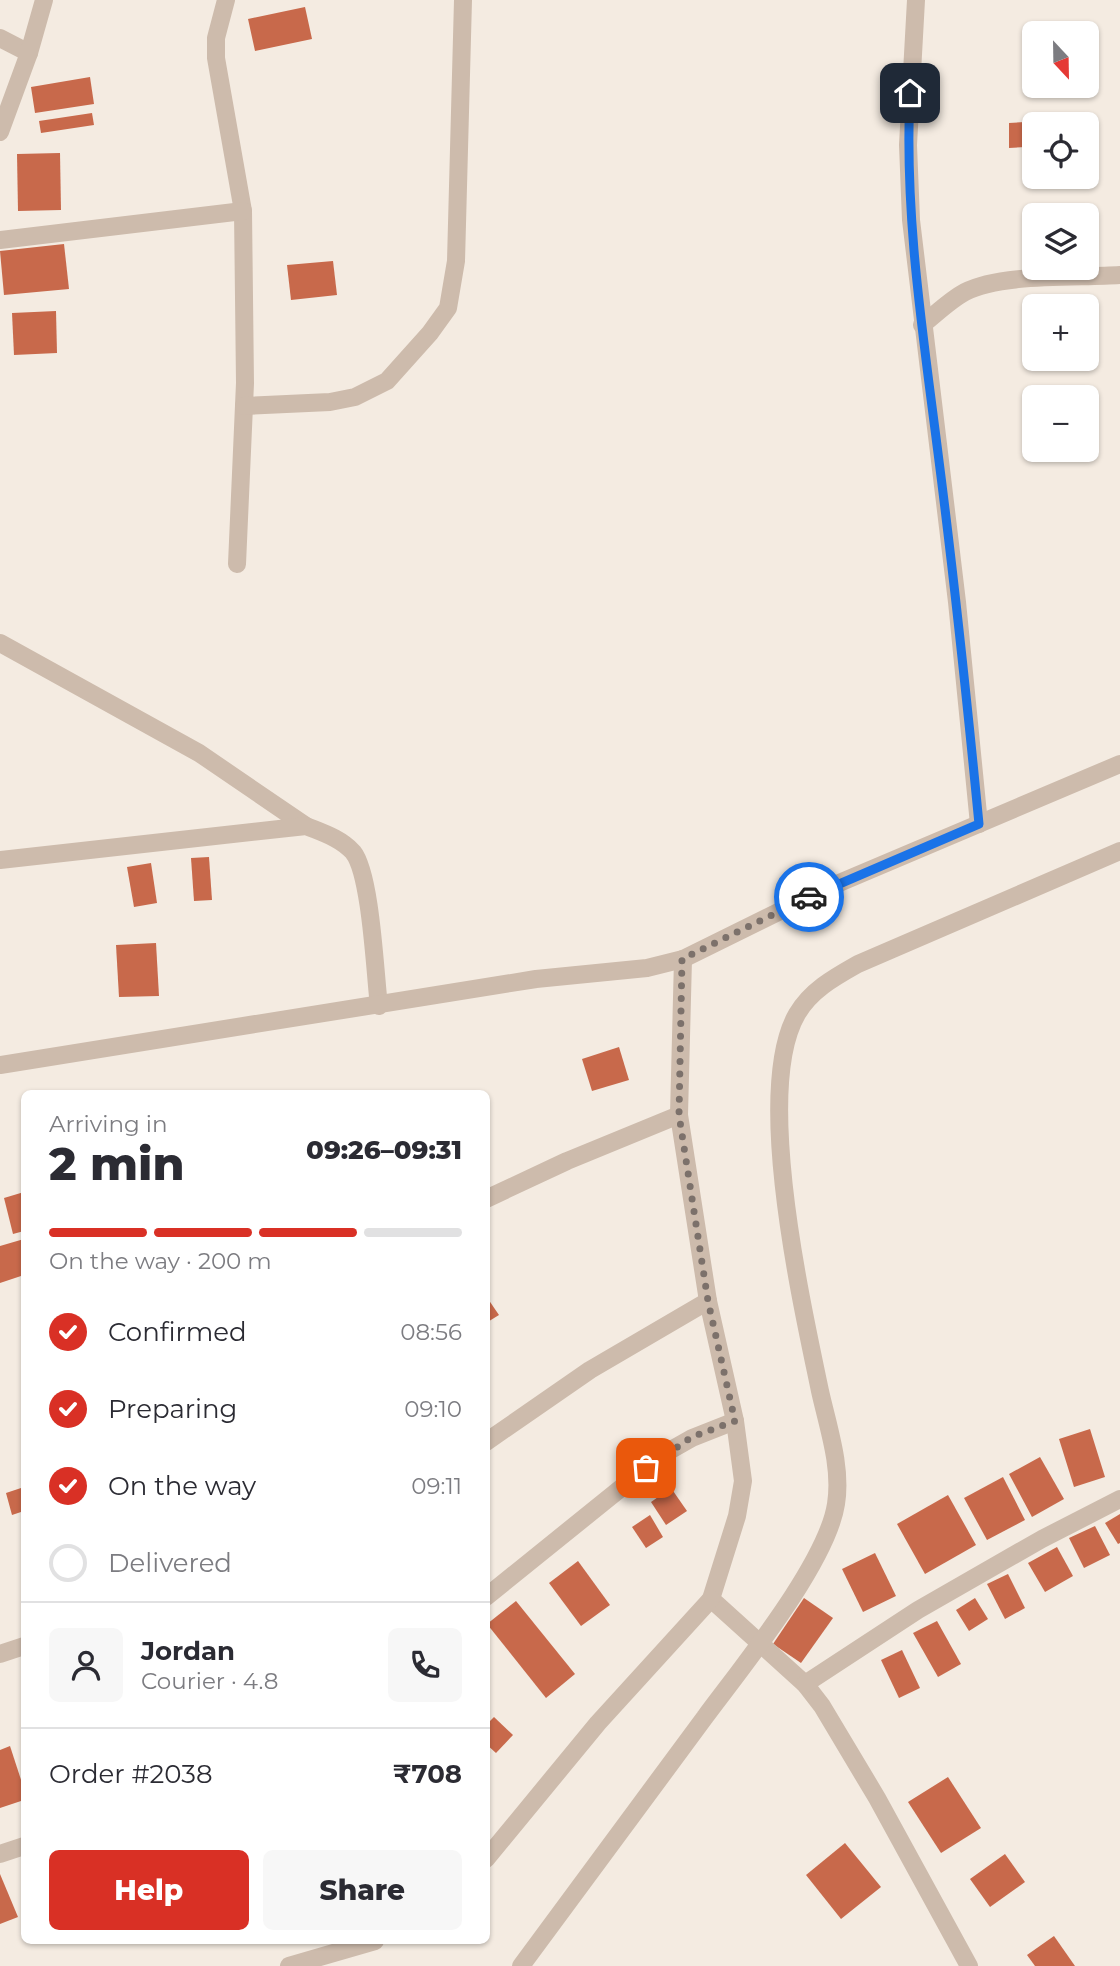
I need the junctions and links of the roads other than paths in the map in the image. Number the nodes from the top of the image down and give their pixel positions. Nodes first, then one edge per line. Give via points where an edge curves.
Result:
1 (44, 0) edge
2 (226, 0) edge
3 (463, 0) edge
4 (916, 0) edge
5 (0, 38) edge
6 (29, 53) junction
7 (0, 132) edge
8 (243, 211) junction
9 (0, 240) edge
10 (1120, 275) edge
11 (922, 325) junction
12 (244, 406) junction
13 (237, 564) dead end
14 (0, 643) edge
15 (1120, 764) edge
16 (979, 824) junction
17 (306, 826) junction
18 (1120, 850) edge
19 (0, 860) edge
20 (682, 959) junction
21 (379, 1006) junction
22 (0, 1065) edge
23 (679, 1115) junction
24 (490, 1197) edge
25 (708, 1301) junction
26 (735, 1421) junction
27 (490, 1439) edge
28 (1120, 1499) edge
29 (490, 1594) edge
30 (718, 1605) junction
31 (759, 1644) junction
32 (21, 1647) edge
33 (0, 1654) edge
34 (805, 1685) junction
35 (21, 1847) edge
36 (0, 1854) edge
37 (490, 1854) edge
38 (365, 1944) edge
39 (289, 1966) edge
40 (521, 1966) edge
41 (969, 1966) edge

1 - 6 street
2 - 8 street via 216,58
3 - 12 street via 456,261 448,308 387,381 355,397
4 - 11 street via 908,145
5 - 6 street
6 - 7 street
8 - 9 street
8 - 12 street
10 - 11 street via 981,286 963,293
11 - 16 street
12 - 13 street
14 - 17 street via 200,752
15 - 16 street
16 - 20 street via 825,889
17 - 19 street
17 - 21 street via 336,838 354,854 364,878
18 - 31 street via 858,964 819,987 797,1013 779,1072 779,1126 808,1332 838,1475 828,1534
20 - 21 street via 647,968 536,979
20 - 23 street
21 - 22 street
23 - 24 street
23 - 25 street
25 - 26 street
25 - 27 street via 590,1370
26 - 29 street via 692,1437 662,1455
26 - 30 street via 743,1481
28 - 34 street via 918,1610
30 - 31 street
30 - 37 street via 597,1723
31 - 34 street
31 - 40 street
32 - 33 street
34 - 41 street via 839,1731
35 - 36 street
38 - 39 street

